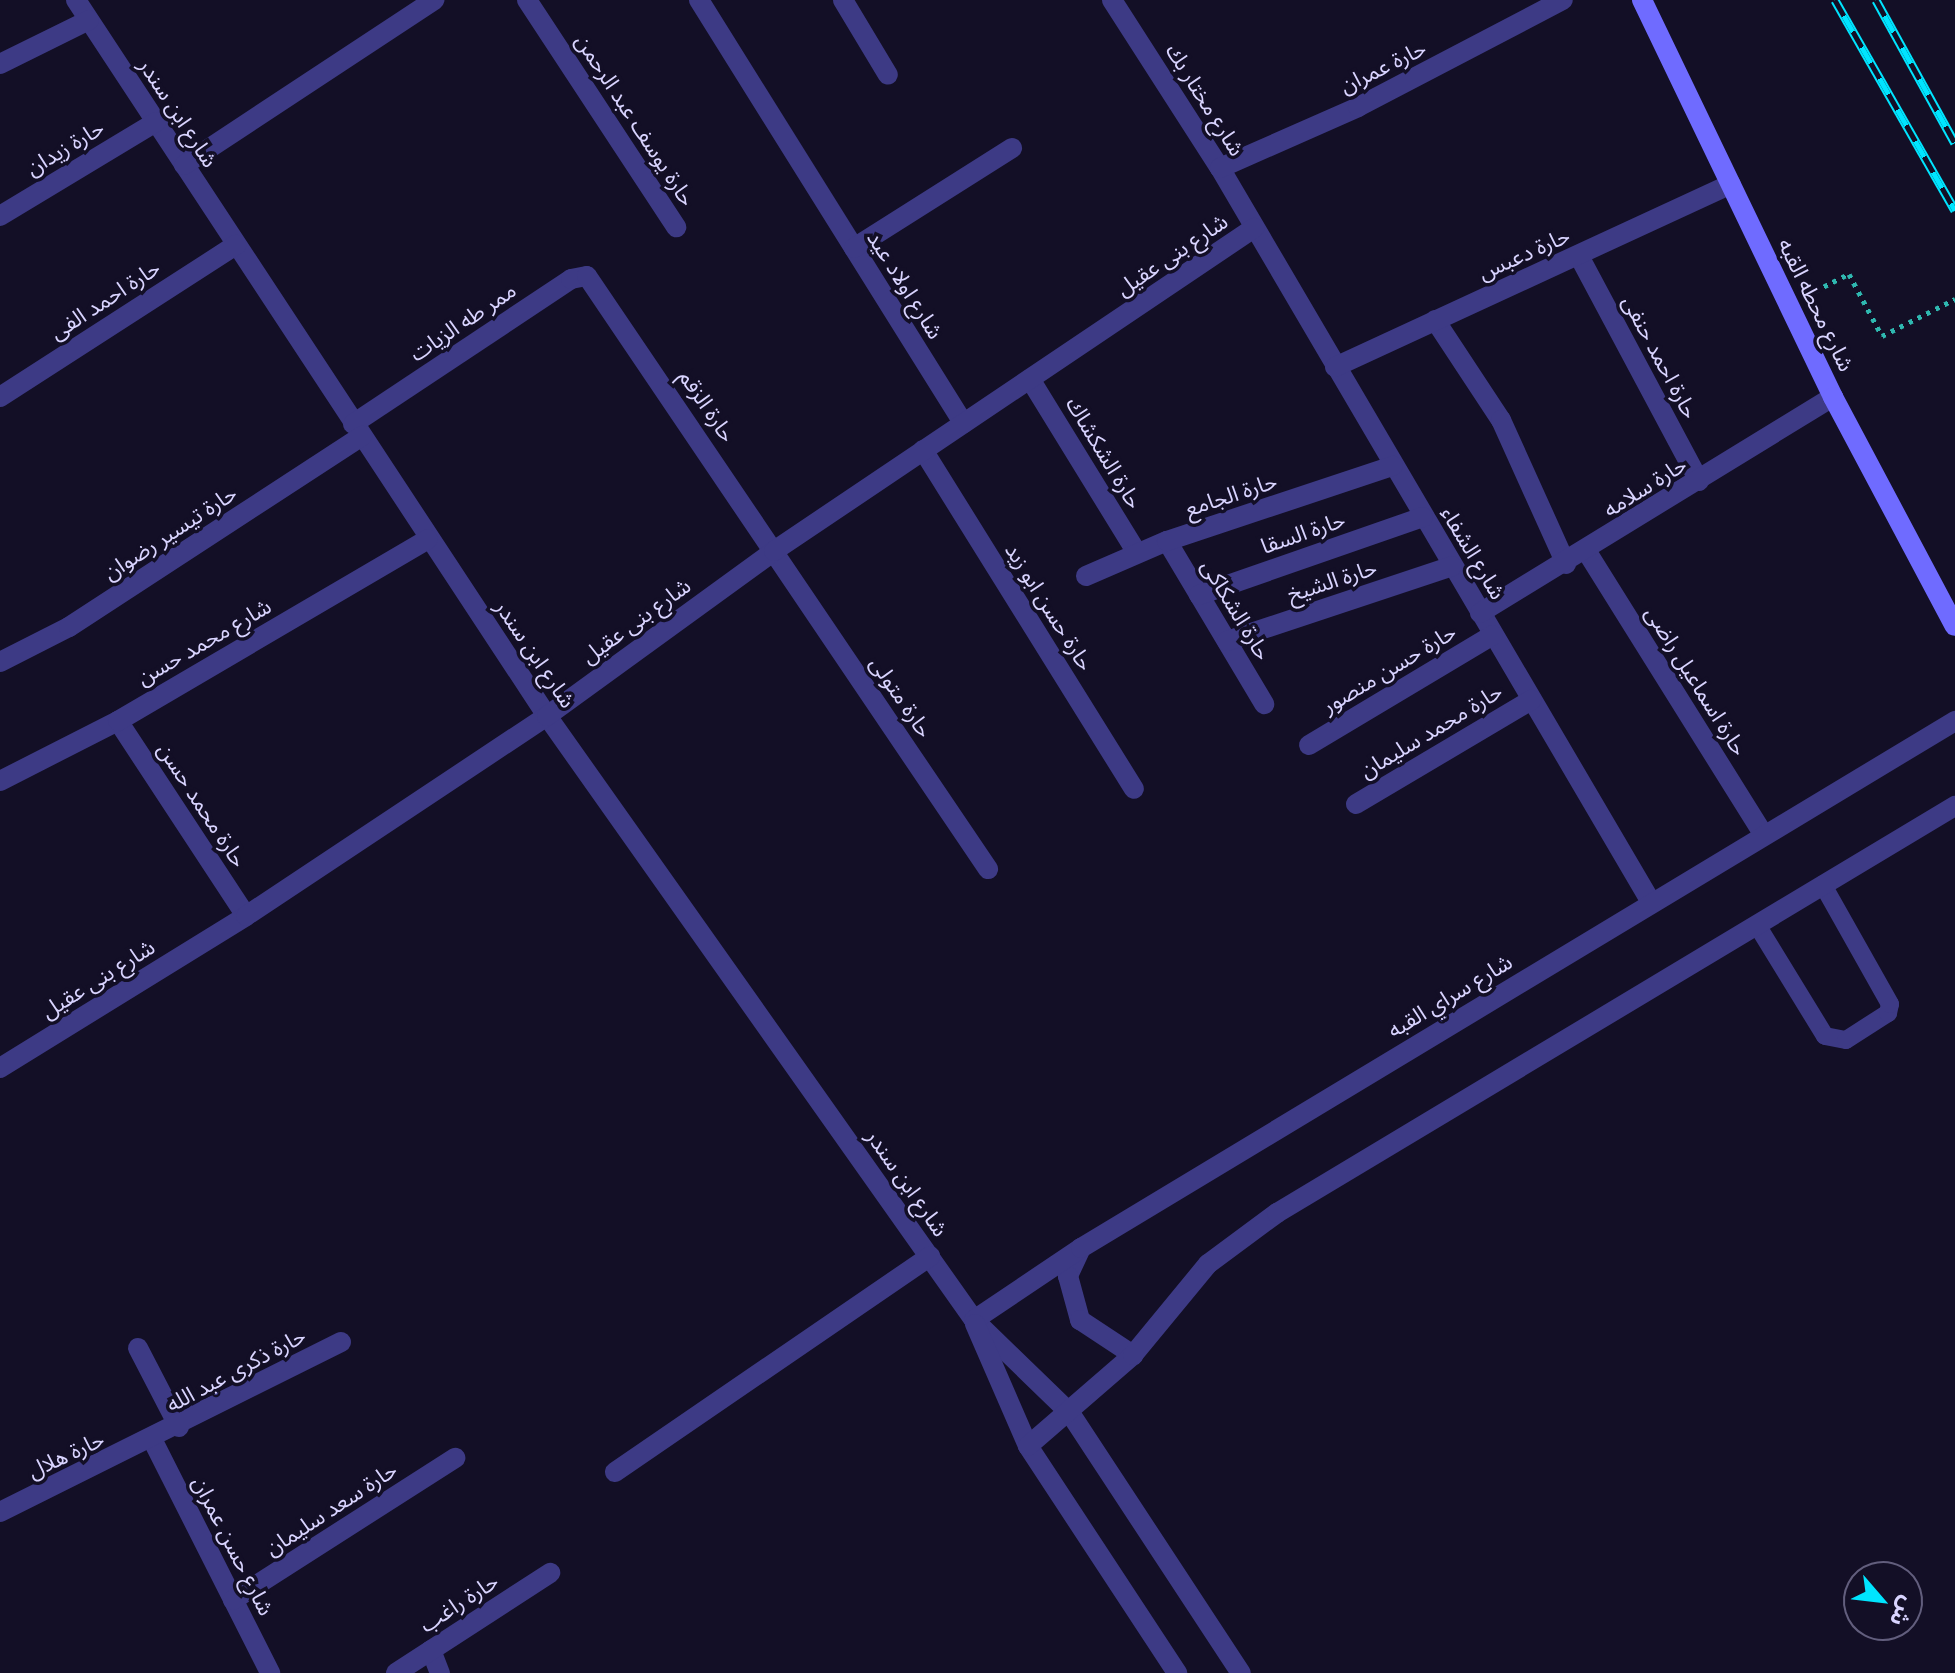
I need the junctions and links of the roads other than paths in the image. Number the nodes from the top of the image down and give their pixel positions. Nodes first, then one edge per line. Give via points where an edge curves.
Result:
1 (76, 0) edge
2 (434, 0) edge
3 (527, 0) edge
4 (699, 0) edge
5 (843, 0) edge
6 (1112, 0) edge
7 (1563, 0) edge
8 (1642, 0) edge
9 (89, 20) junction
10 (0, 64) edge
11 (888, 75) dead end
12 (156, 122) junction
13 (1012, 148) dead end
14 (184, 165) junction
15 (1220, 168) junction
16 (1731, 184) junction
17 (0, 216) edge
18 (676, 227) dead end
19 (1254, 228) junction
20 (236, 245) junction
21 (854, 248) junction
22 (1579, 256) junction
23 (600, 288) joint
24 (1435, 320) junction
25 (1335, 367) junction
26 (1030, 379) junction
27 (0, 397) edge
28 (1833, 397) junction
29 (963, 423) junction
30 (357, 430) junction
31 (923, 450) junction
32 (1393, 466) junction
33 (1699, 481) junction
34 (1423, 517) junction
35 (428, 539) junction
36 (1167, 541) junction
37 (774, 551) junction
38 (1587, 552) junction
39 (1137, 553) junction
40 (1566, 564) junction
41 (1452, 566) junction
42 (1086, 576) dead end
43 (1199, 595) junction
44 (1480, 613) junction
45 (1955, 626) edge
46 (1493, 635) junction
47 (1227, 641) junction
48 (0, 662) edge
49 (1531, 700) junction
50 (1264, 704) dead end
51 (547, 716) junction
52 (118, 721) junction
53 (1955, 721) edge
54 (1309, 745) dead end
55 (0, 781) edge
56 (1134, 789) dead end
57 (1356, 804) dead end
58 (1955, 806) edge
59 (1764, 835) junction
60 (988, 869) dead end
61 (1823, 885) junction
62 (1651, 902) junction
63 (246, 916) junction
64 (1757, 925) junction
65 (0, 1068) edge
66 (1081, 1248) junction
67 (930, 1256) junction
68 (974, 1320) junction
69 (341, 1342) dead end
70 (138, 1348) dead end
71 (1133, 1355) junction
72 (1070, 1413) junction
73 (179, 1427) junction
74 (153, 1441) junction
75 (1028, 1446) junction
76 (455, 1458) dead end
77 (615, 1472) dead end
78 (0, 1512) edge
79 (550, 1573) dead end
80 (233, 1600) junction
81 (431, 1650) junction
82 (270, 1673) edge
83 (396, 1673) edge
84 (440, 1673) edge
85 (1177, 1673) edge
86 (1241, 1673) edge

1 - 9 street, شارع ابن سندر
2 - 14 street
3 - 18 street, حارة يوسف عبد الرحمن
4 - 21 street, شارع اولاد عيد
5 - 11 street
6 - 15 street, شارع مختار بك
7 - 15 street, حارة عمران via 1358,107
8 - 16 main road, شارع محطه القبه
9 - 10 street
9 - 12 street, شارع ابن سندر
12 - 14 street, شارع ابن سندر
12 - 17 street, حارة زيدان
13 - 21 street
14 - 20 street, شارع ابن سندر
15 - 19 street, شارع مختار بك
16 - 22 street, حارة دعبس
16 - 28 main road, شارع محطه القبه
19 - 25 street, شارع الشفاء
19 - 26 street, شارع بنى عقيل
20 - 27 street, حارة احمد الفى
20 - 30 street, شارع ابن سندر
21 - 29 street, شارع اولاد عيد
22 - 24 street, حارة دعبس
22 - 33 street, حارة احمد حنفى
23 - 30 street, ممر طه الزيات via 587,276 571,279
23 - 37 street, حارة الزقم
24 - 25 street, حارة دعبس
24 - 40 street via 1501,420
25 - 32 street, شارع الشفاء
26 - 29 street, شارع بنى عقيل
26 - 39 street, حارة الشكشاك
28 - 33 street, حارة سلامه
28 - 45 main road, شارع محطه القبه
29 - 31 street, شارع بنى عقيل
30 - 35 street, شارع ابن سندر
30 - 48 street, حارة تيسير رضوان via 69,627
31 - 37 street, شارع بنى عقيل
31 - 56 street, حارة حسن ابو زيد
32 - 34 street, شارع الشفاء
32 - 36 street, حارة الجامع
33 - 38 street, حارة سلامه
34 - 41 street, شارع الشفاء
34 - 43 street, حارة السقا
35 - 51 street, شارع ابن سندر
35 - 52 street, شارع محمد حسن
36 - 39 street, حارة الجامع
36 - 43 street, حارة الشكاكى
37 - 51 street, شارع بنى عقيل
37 - 60 street, حارة متولى
38 - 40 street, حارة سلامه
38 - 59 street, حارة اسماعيل راضى
39 - 42 street, حارة الجامع
40 - 44 street, حارة سلامه
41 - 44 street, شارع الشفاء
41 - 47 street, حارة الشيخ
43 - 47 street, حارة الشكاكى
44 - 46 street, شارع الشفاء
46 - 49 street, شارع الشفاء
46 - 54 street, حارة حسن منصور
47 - 50 street, حارة الشكاكى
49 - 57 street, حارة محمد سليمان
49 - 62 street, شارع الشفاء
51 - 63 street, شارع بنى عقيل
51 - 67 street, شارع ابن سندر
52 - 55 street, شارع محمد حسن
52 - 63 street, حارة محمد حسن
53 - 59 street, شارع سراي القبه
58 - 61 street
59 - 62 street, شارع سراي القبه
61 - 64 street
61 - 64 lane via 1887,994 1888,1013 1880,1020 1838,1042 1825,1036
62 - 66 street, شارع سراي القبه
63 - 65 street, شارع بنى عقيل
64 - 71 street via 1277,1213 1208,1264
66 - 68 street, شارع سراي القبه
66 - 71 street via 1068,1276 1080,1320
67 - 68 street, شارع ابن سندر
67 - 77 street
68 - 72 street, شارع ابن سندر
68 - 75 street, شارع ابن سندر
69 - 73 street, حارة ذكرى عبد الله
70 - 73 street
71 - 72 street
72 - 75 street
72 - 86 street, شارع ابن سندر
73 - 74 street, حارة ذكرى عبد الله
74 - 78 street, حارة هلال
74 - 80 street, شارع حسن عمران
75 - 85 street, شارع ابن سندر
76 - 80 street, حارة سعد سليمان
79 - 81 street, حارة راغب
80 - 82 street, شارع حسن عمران
81 - 83 street, حارة راغب
81 - 84 street

